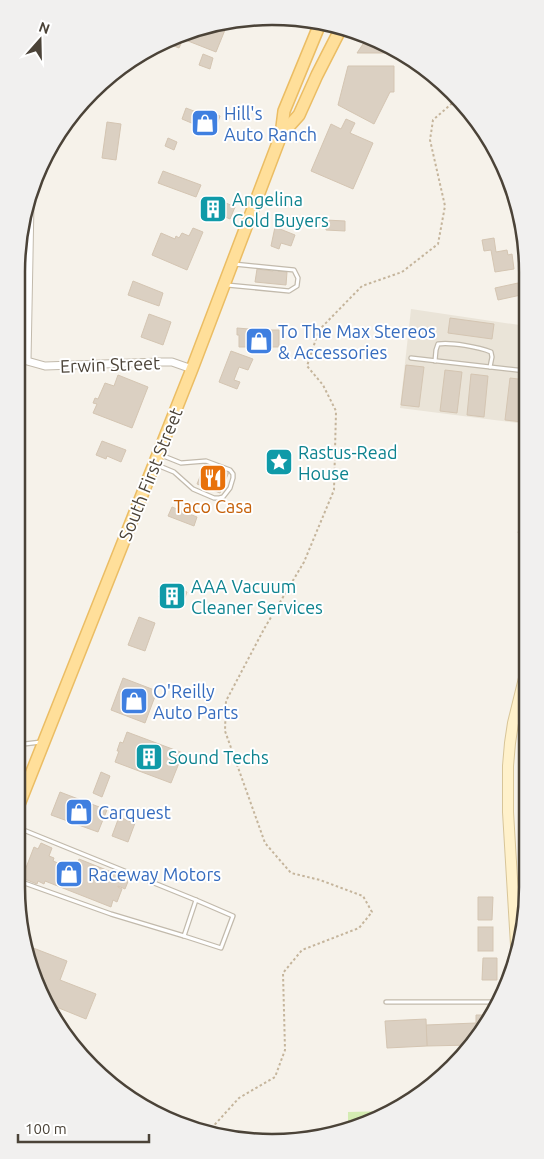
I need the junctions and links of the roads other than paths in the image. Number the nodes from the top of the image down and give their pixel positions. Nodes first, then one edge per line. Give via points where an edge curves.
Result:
1 (318, 30) edge
2 (338, 34) edge
3 (281, 135) junction
4 (26, 254) edge
5 (232, 263) junction
6 (224, 284) junction
7 (411, 358) dead end
8 (434, 361) junction
9 (490, 367) junction
10 (192, 369) junction
11 (519, 370) edge
12 (156, 459) junction
13 (519, 699) edge
14 (44, 742) junction
15 (25, 744) edge
16 (25, 790) edge
17 (25, 832) edge
18 (25, 883) edge
19 (196, 900) junction
20 (515, 929) edge
21 (184, 936) junction
22 (386, 1002) dead end
23 (491, 1002) edge

1 - 3 main road, South First Street via 284,111
2 - 3 main road, South First Street via 299,115
3 - 5 main road, South First Street
4 - 10 street, Erwin Street via 27,361 45,366 172,362
5 - 6 main road, South First Street
5 - 6 lane via 294,270 297,286 289,291
6 - 10 main road, South First Street
7 - 8 lane
8 - 9 lane
8 - 9 lane via 438,344 445,343 490,352
9 - 11 lane
10 - 12 main road, South First Street
12 - 12 lane via 193,489 214,498 223,497 230,488 233,478 230,470 206,461 181,463
12 - 14 main road, South First Street
13 - 20 street via 508,766
14 - 15 lane
14 - 16 main road, South First Street
17 - 19 lane
18 - 21 lane
19 - 21 lane
19 - 21 lane via 233,916 221,948
22 - 23 lane

